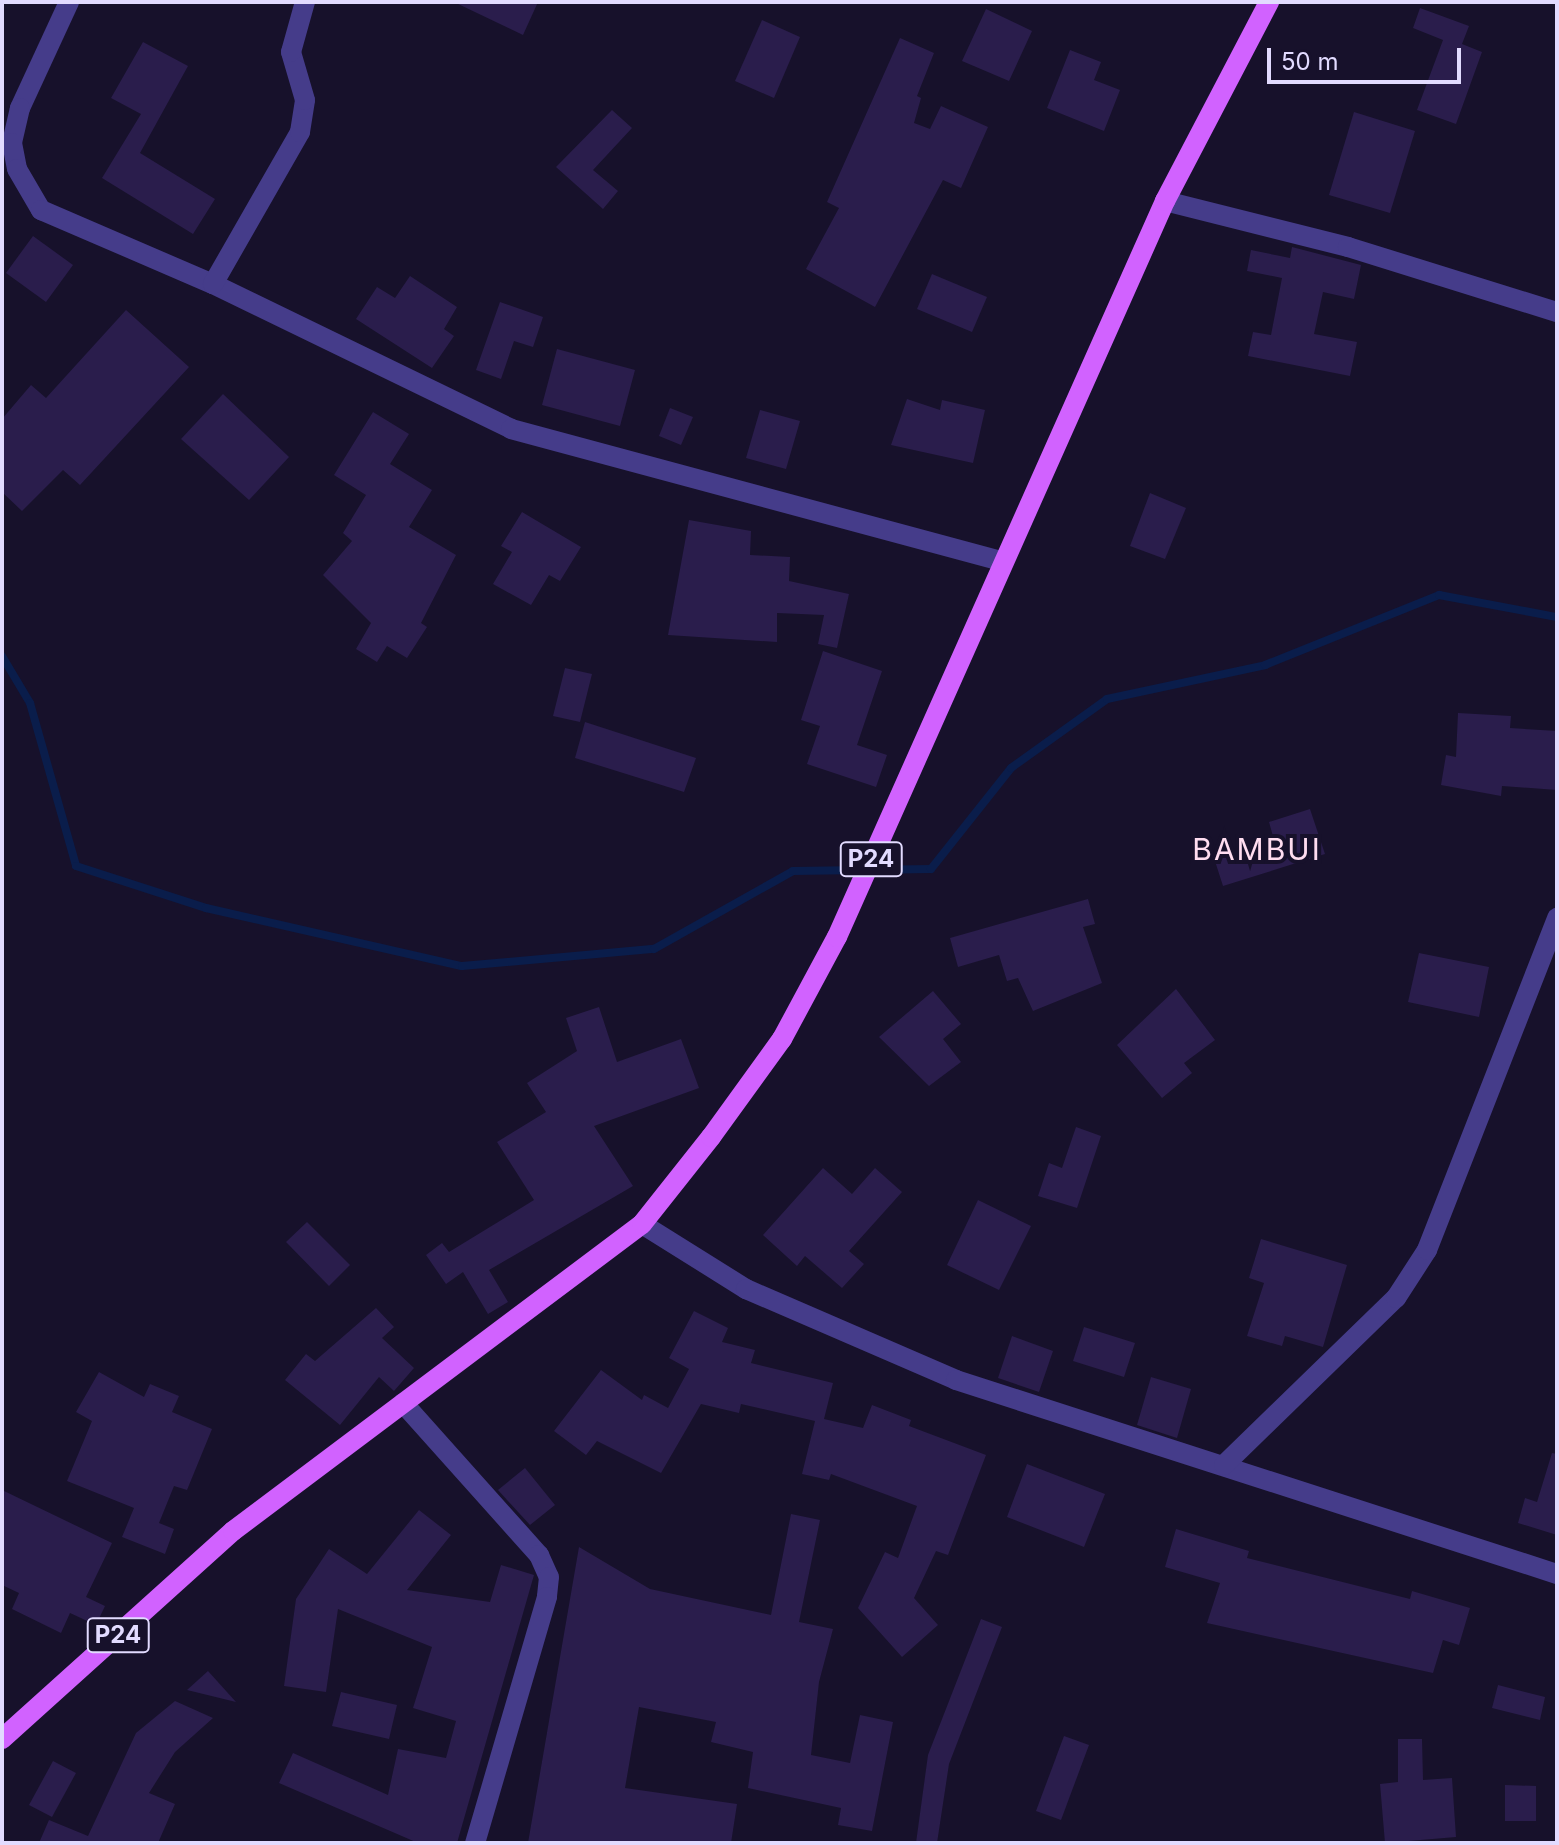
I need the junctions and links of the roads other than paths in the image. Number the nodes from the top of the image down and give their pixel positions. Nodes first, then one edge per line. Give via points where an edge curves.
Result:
1 (69, 2) edge
2 (305, 2) edge
3 (1269, 2) edge
4 (1165, 201) junction
5 (213, 284) junction
6 (1557, 312) edge
7 (1001, 561) junction
8 (1557, 918) edge
9 (642, 1224) junction
10 (403, 1403) junction
11 (1224, 1465) junction
12 (1557, 1574) edge
13 (2, 1739) edge
14 (475, 1843) edge

1 - 5 street via 20,108 12,143 17,169 41,210
2 - 5 street via 291,52 305,100 300,132
3 - 4 main road, P24
4 - 6 street via 1348,247
4 - 7 main road, P24
5 - 7 street via 511,429
7 - 9 main road, P24 via 837,937 796,1014 711,1137
8 - 11 street via 1427,1250 1396,1298
9 - 10 main road, P24
9 - 11 street via 746,1289 956,1380
10 - 13 main road, P24 via 233,1531
10 - 14 street via 539,1555 549,1577
11 - 12 street

